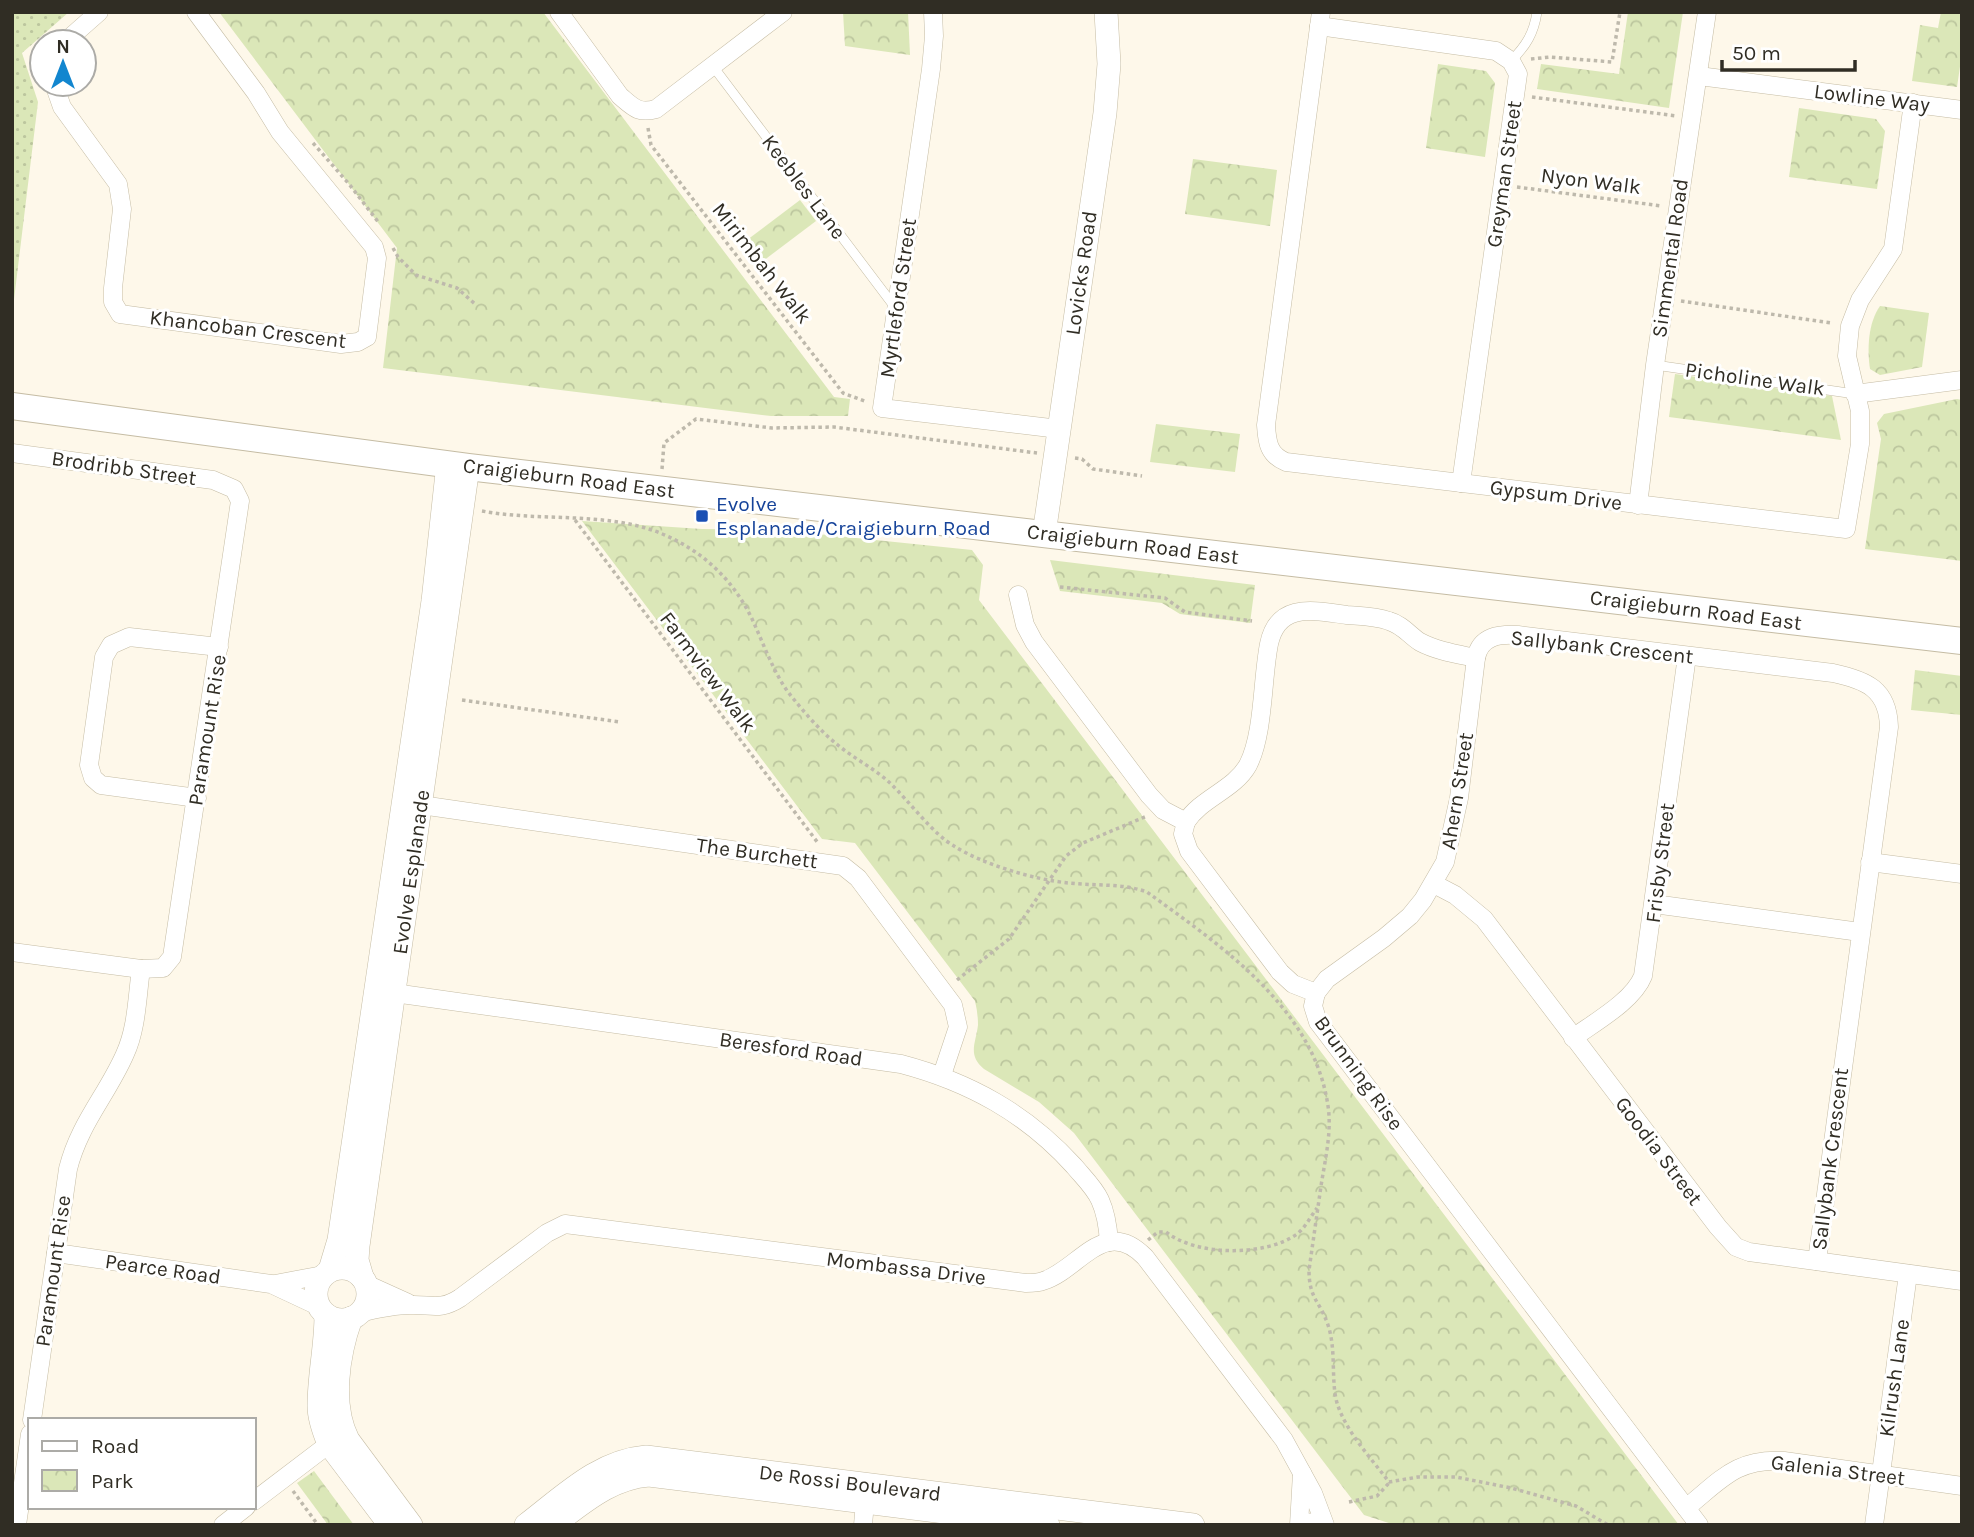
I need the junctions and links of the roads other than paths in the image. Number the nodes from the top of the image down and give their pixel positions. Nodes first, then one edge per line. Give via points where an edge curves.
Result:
1 (99, 12) edge
2 (196, 12) edge
3 (559, 12) edge
4 (783, 12) edge
5 (1106, 12) edge
6 (1537, 12) edge
7 (1707, 12) edge
8 (936, 13) edge
9 (1320, 19) edge
10 (81, 28) edge
11 (1511, 61) junction
12 (712, 65) junction
13 (1699, 76) junction
14 (59, 98) edge
15 (1913, 103) junction
16 (1962, 110) edge
17 (896, 308) junction
18 (1655, 365) junction
19 (1962, 380) edge
20 (1855, 394) junction
21 (12, 406) edge
22 (1059, 429) junction
23 (12, 453) edge
24 (458, 465) junction
25 (1461, 484) junction
26 (234, 489) joint
27 (1638, 505) junction
28 (1044, 534) junction
29 (1017, 595) dead end
30 (1962, 641) edge
31 (219, 647) junction
32 (1687, 656) junction
33 (1476, 658) junction
34 (197, 798) junction
35 (412, 804) junction
36 (1186, 822) junction
37 (1870, 862) junction
38 (1962, 874) edge
39 (1434, 884) junction
40 (1654, 904) junction
41 (1860, 932) junction
42 (12, 952) edge
43 (141, 969) junction
44 (385, 991) junction
45 (1316, 993) junction
46 (1573, 1038) junction
47 (942, 1075) junction
48 (1109, 1242) junction
49 (56, 1253) junction
50 (1817, 1261) junction
51 (327, 1272) junction
52 (1908, 1274) junction
53 (364, 1281) junction
54 (1962, 1281) edge
55 (271, 1284) junction
56 (412, 1305) junction
57 (322, 1311) junction
58 (355, 1316) junction
59 (32, 1418) edge
60 (28, 1442) edge
61 (329, 1444) junction
62 (1301, 1473) junction
63 (1881, 1475) junction
64 (18, 1480) edge
65 (1962, 1486) edge
66 (256, 1499) edge
67 (1686, 1508) junction
68 (243, 1509) edge
69 (864, 1514) edge
70 (17, 1525) edge
71 (223, 1525) edge
72 (390, 1525) edge
73 (411, 1525) edge
74 (526, 1525) edge
75 (553, 1525) edge
76 (1048, 1525) edge
77 (1194, 1525) edge
78 (1299, 1525) edge
79 (1305, 1525) edge
80 (1323, 1525) edge
81 (1699, 1525) edge
82 (1874, 1525) edge

1 - 10 street
2 - 14 street, Khancoban Crescent via 280,132 374,247 377,258 367,337 341,344 120,314 113,302 122,209 118,184
3 - 12 street via 620,96 644,112 656,109
4 - 12 street
5 - 22 street, Lovicks Road via 1109,64 1105,113
6 - 11 lane via 1526,45
7 - 13 street, Simmental Road
8 - 17 street, Myrtleford Street
9 - 11 street via 1496,51
9 - 25 street, Gypsum Drive via 1267,440 1271,452 1286,461
11 - 25 street, Greyman Street via 1518,74 1516,95
12 - 17 lane, Keebles Lane
13 - 15 street, Lowline Way
13 - 18 street, Simmental Road
15 - 16 street, Lowline Way
15 - 20 street, Gypsum Drive via 1893,249 1860,300 1850,326 1847,356
17 - 22 street, Myrtleford Street via 882,408
18 - 20 lane, Picholine Walk
18 - 27 street, Simmental Road
19 - 20 street
20 - 27 street, Gypsum Drive via 1860,444 1846,529
21 - 24 main road, Craigieburn Road East
22 - 28 street, Lovicks Road
23 - 26 street, Brodribb Street via 213,480
24 - 28 main road, Craigieburn Road East
24 - 35 street, Evolve Esplanade via 434,593
24 - 35 street, Evolve Esplanade via 463,508
25 - 27 street, Gypsum Drive
26 - 31 street, Paramount Rise via 240,501
28 - 30 main road, Craigieburn Road East
29 - 36 street via 1034,642 1160,806
31 - 34 street, Paramount Rise
31 - 34 street via 129,637 111,645 104,657 89,765 93,778 101,785
32 - 33 street, Sallybank Crescent via 1503,635 1484,641
32 - 37 street, Sallybank Crescent via 1833,673 1871,686 1879,694 1889,727
32 - 40 street, Frisby Street
33 - 36 street via 1423,643 1401,625 1382,619 1293,612 1277,624 1269,642 1256,742 1246,768
33 - 39 street, Ahern Street via 1454,828
34 - 43 street, Paramount Rise via 172,957 163,968
35 - 44 street, Evolve Esplanade
35 - 47 street, The Burchett via 843,866 858,878 956,1012 958,1027
36 - 45 street, Brunning Rise via 1185,845 1272,961 1293,985
37 - 38 street
37 - 41 street, Sallybank Crescent
39 - 45 street, Ahern Street via 1410,916 1327,979
39 - 46 street, Goodia Street via 1484,919
40 - 41 street
40 - 46 street, Frisby Street via 1639,987
41 - 50 street, Sallybank Crescent
42 - 43 street
43 - 49 street, Paramount Rise via 127,1051 73,1150
44 - 47 street, Beresford Road via 891,1063
44 - 51 street, Evolve Esplanade via 339,1240
44 - 53 street, Evolve Esplanade via 358,1246
45 - 67 street, Brunning Rise via 1313,1006 1318,1022
46 - 50 street, Goodia Street via 1727,1239 1749,1252
47 - 48 street, Beresford Road via 1018,1116 1065,1156 1101,1201
48 - 56 street, Mombassa Drive via 1053,1277 1026,1283 565,1224 452,1303
48 - 62 street via 1122,1243 1145,1257 1284,1440
49 - 55 street, Pearce Road
49 - 59 street, Paramount Rise
50 - 52 street, Goodia Street
51 - 53 street via 347,1268
51 - 55 street, Pearce Road
51 - 57 street via 315,1290
52 - 54 street, Goodia Street
52 - 63 street, Kilrush Lane
53 - 56 street, Mombassa Drive
53 - 58 street via 367,1300
55 - 57 street, Pearce Road
56 - 58 street, Mombassa Drive
57 - 58 street via 342,1320
57 - 61 street via 326,1343 319,1406
58 - 73 street via 346,1332 338,1417 348,1440
60 - 64 street
61 - 66 street
61 - 72 street
62 - 78 street
62 - 80 street
63 - 65 street, Galenia Street
63 - 67 street, Galenia Street via 1759,1461 1739,1467
63 - 82 street, Kilrush Lane
64 - 70 street
67 - 81 street, Brunning Rise
68 - 71 street
69 - 75 street, De Rossi Boulevard via 649,1475 606,1486
69 - 76 street, De Rossi Boulevard
74 - 77 street, De Rossi Boulevard via 602,1468 646,1457
79 - 80 street

